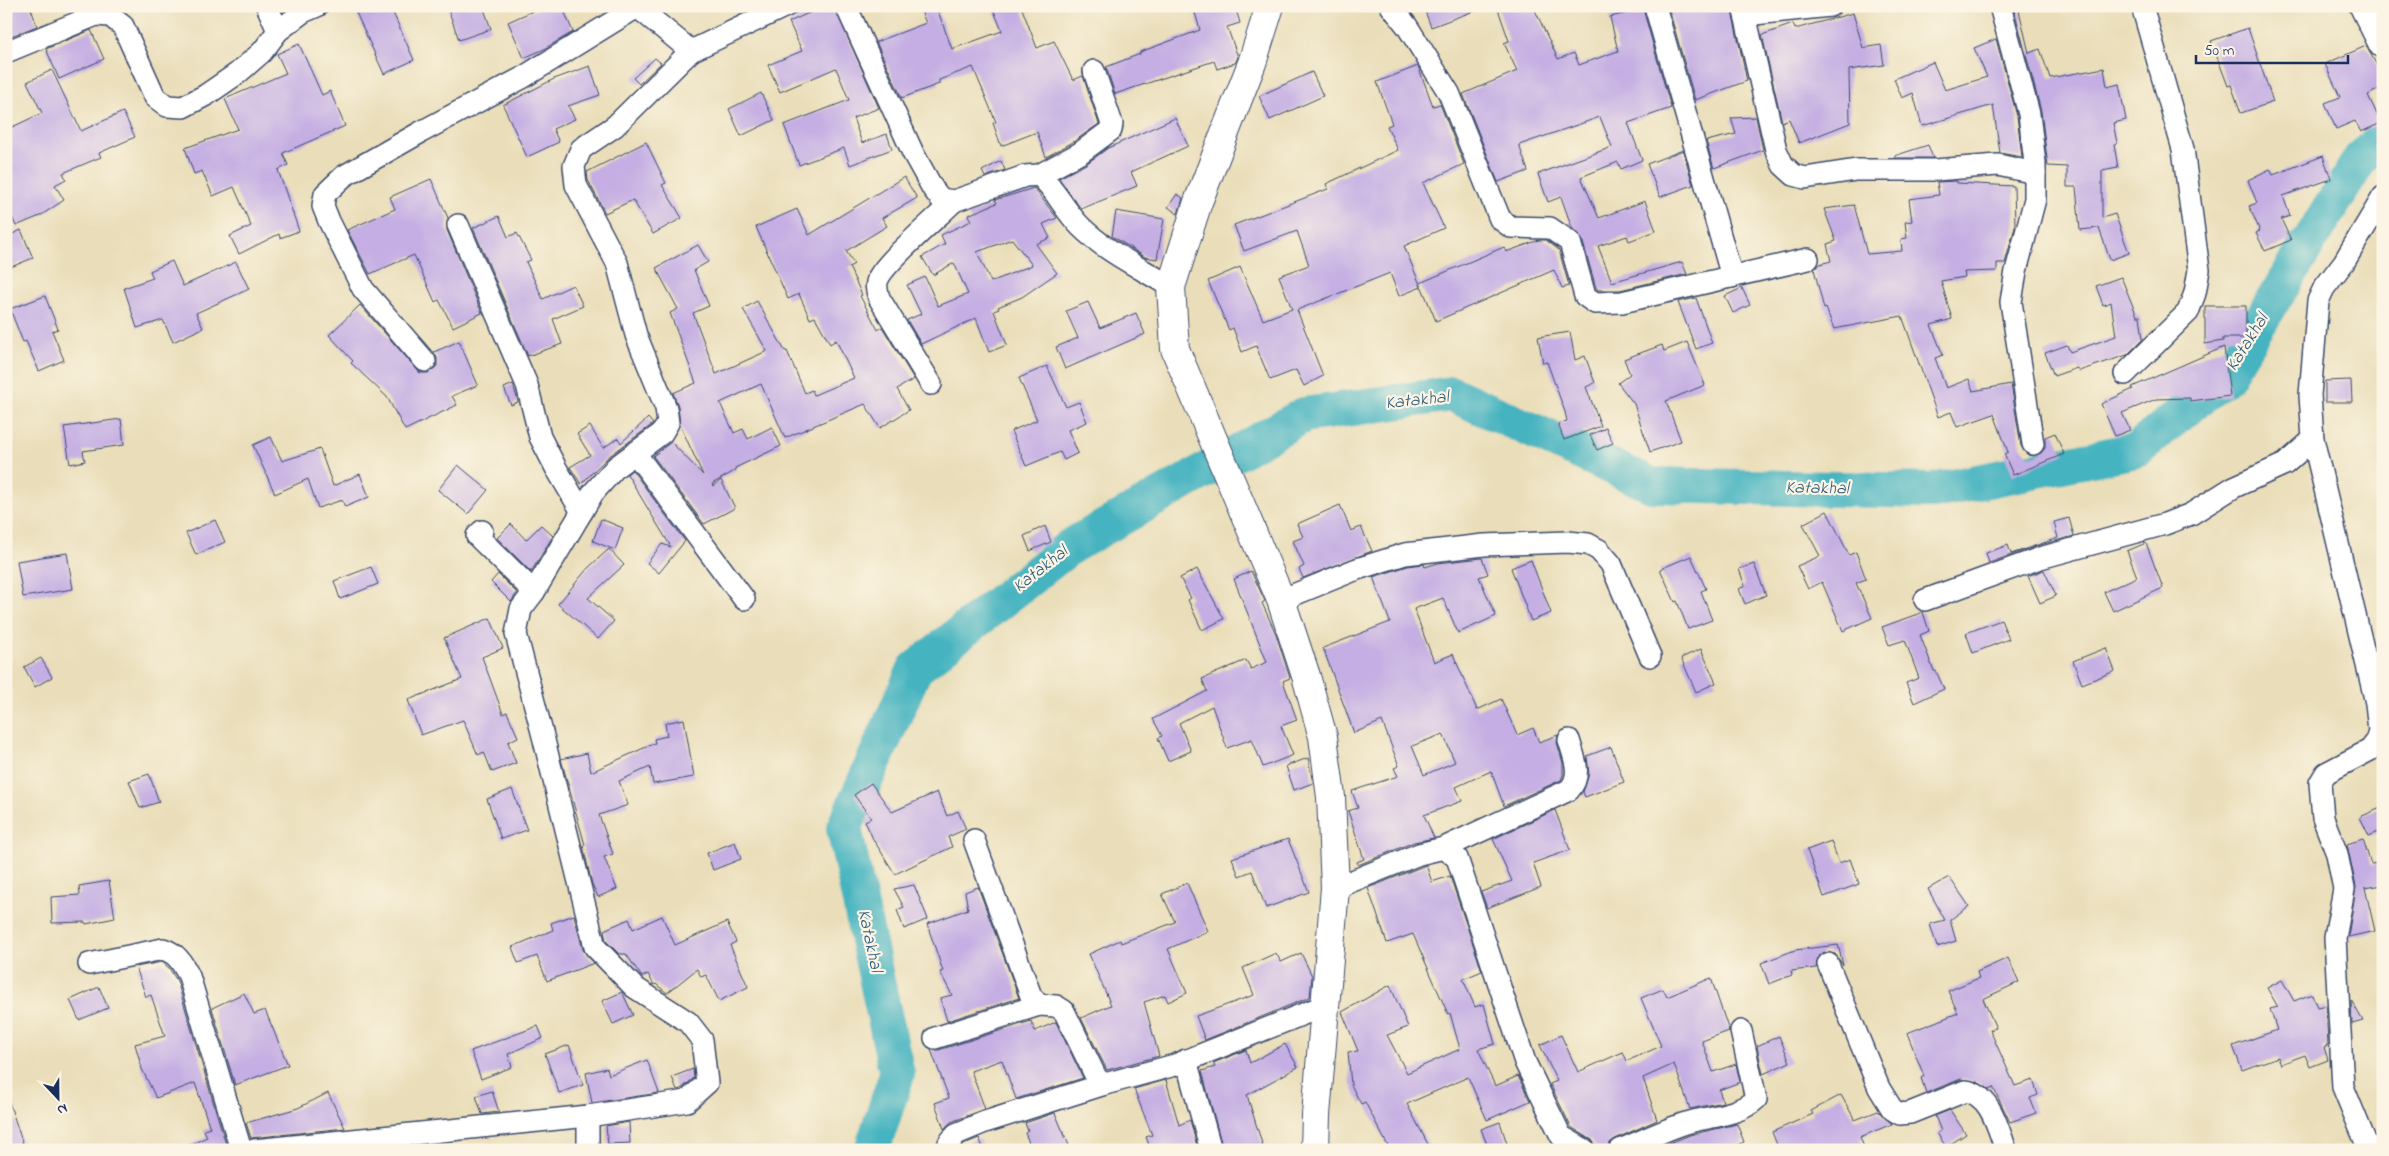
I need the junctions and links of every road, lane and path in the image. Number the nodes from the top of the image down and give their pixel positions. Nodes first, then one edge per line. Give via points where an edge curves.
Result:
1 (267, 6) edge
2 (317, 6) edge
3 (786, 6) edge
4 (846, 6) edge
5 (1270, 6) edge
6 (1391, 6) edge
7 (1655, 6) edge
8 (1830, 6) edge
9 (2000, 6) edge
10 (2142, 6) edge
11 (2360, 6) edge
12 (637, 7) edge
13 (108, 11) edge
14 (1744, 11) edge
15 (278, 31) junction
16 (2380, 46) dead end
17 (691, 51) junction
18 (6, 52) edge
19 (1094, 71) dead end
20 (2035, 173) junction
21 (1038, 175) junction
22 (2383, 198) edge
23 (954, 201) junction
24 (458, 225) dead end
25 (1808, 259) dead end
26 (1732, 277) junction
27 (1171, 287) junction
28 (425, 362) dead end
29 (2125, 374) dead end
30 (931, 384) dead end
31 (2313, 439) junction
32 (2033, 444) dead end
33 (634, 453) junction
34 (582, 512) junction
35 (482, 530) dead end
36 (534, 592) junction
37 (744, 599) dead end
38 (1281, 600) junction
39 (1925, 600) dead end
40 (1650, 656) dead end
41 (1569, 740) dead end
42 (974, 840) dead end
43 (1444, 848) junction
44 (1335, 888) junction
45 (89, 964) dead end
46 (1828, 964) dead end
47 (1039, 1005) junction
48 (1326, 1005) junction
49 (1741, 1031) dead end
50 (935, 1038) dead end
51 (1186, 1060) junction
52 (1105, 1084) junction
53 (588, 1116) junction
54 (241, 1150) edge
55 (254, 1150) edge
56 (588, 1150) edge
57 (948, 1150) edge
58 (1211, 1150) edge
59 (1315, 1150) edge
60 (1585, 1150) edge
61 (1620, 1150) edge
62 (2006, 1150) edge
63 (2370, 1150) edge

1 - 15 street
2 - 15 street via 303,12
3 - 17 street
4 - 23 street via 932,189 941,199
5 - 27 street via 1252,63 1198,202
6 - 26 street via 1449,93 1500,219 1511,227 1550,228 1570,242 1585,296 1595,303 1615,303
7 - 26 street
8 - 14 street
9 - 20 street via 2029,114
10 - 29 street via 2183,149 2199,270 2188,312
11 - 16 street
12 - 17 street
12 - 28 street via 522,78 344,176 325,194 323,206 328,221 363,289
13 - 15 street via 123,26 155,97 167,106 183,107 206,95 262,52
13 - 18 street
14 - 20 street via 1776,150 1783,165 1794,175 1805,178 1856,170 1935,170 1998,165
17 - 33 street via 615,126 581,149 574,166 576,185 617,263 636,335 666,408 668,423 662,433
19 - 21 street via 1112,124 1111,130 1087,149
20 - 32 street via 2035,198 2011,302
21 - 23 street via 1025,176
21 - 27 street via 1052,186 1079,225 1101,244
22 - 31 street via 2318,301 2310,395
23 - 30 street via 891,262 878,278 876,286 879,298
24 - 34 street via 527,385 540,437
25 - 26 street
27 - 38 street via 1175,349
31 - 39 street via 2285,464 2234,487 2191,514 2040,558
31 - 63 street via 2379,730 2370,750 2333,768 2320,783 2323,818 2337,854 2344,889 2335,938 2343,1087
33 - 34 street via 616,467 593,493
33 - 37 street
34 - 36 street
35 - 36 street via 477,536
36 - 53 street via 521,609 516,634 595,947 634,987 688,1022 702,1040 707,1082 687,1101
38 - 40 street via 1404,554 1484,545 1588,544 1599,550 1611,564
38 - 44 street via 1322,737 1332,797
41 - 43 street via 1578,773 1569,790
42 - 47 street via 1031,996
43 - 44 street via 1420,854
43 - 60 street via 1457,858 1467,884 1525,1062 1561,1136
44 - 48 street
45 - 54 street via 163,949 174,953 181,961 189,976
46 - 62 street via 1879,1088 1892,1109 1900,1114 1910,1113 1965,1092 1974,1092 1984,1099
47 - 50 street
47 - 52 street via 1056,1006 1064,1012 1098,1079
48 - 51 street
48 - 59 street
49 - 61 street via 1756,1099 1749,1106 1686,1123
51 - 52 street
51 - 58 street
52 - 57 street via 956,1134 949,1142
53 - 55 street
53 - 56 street

